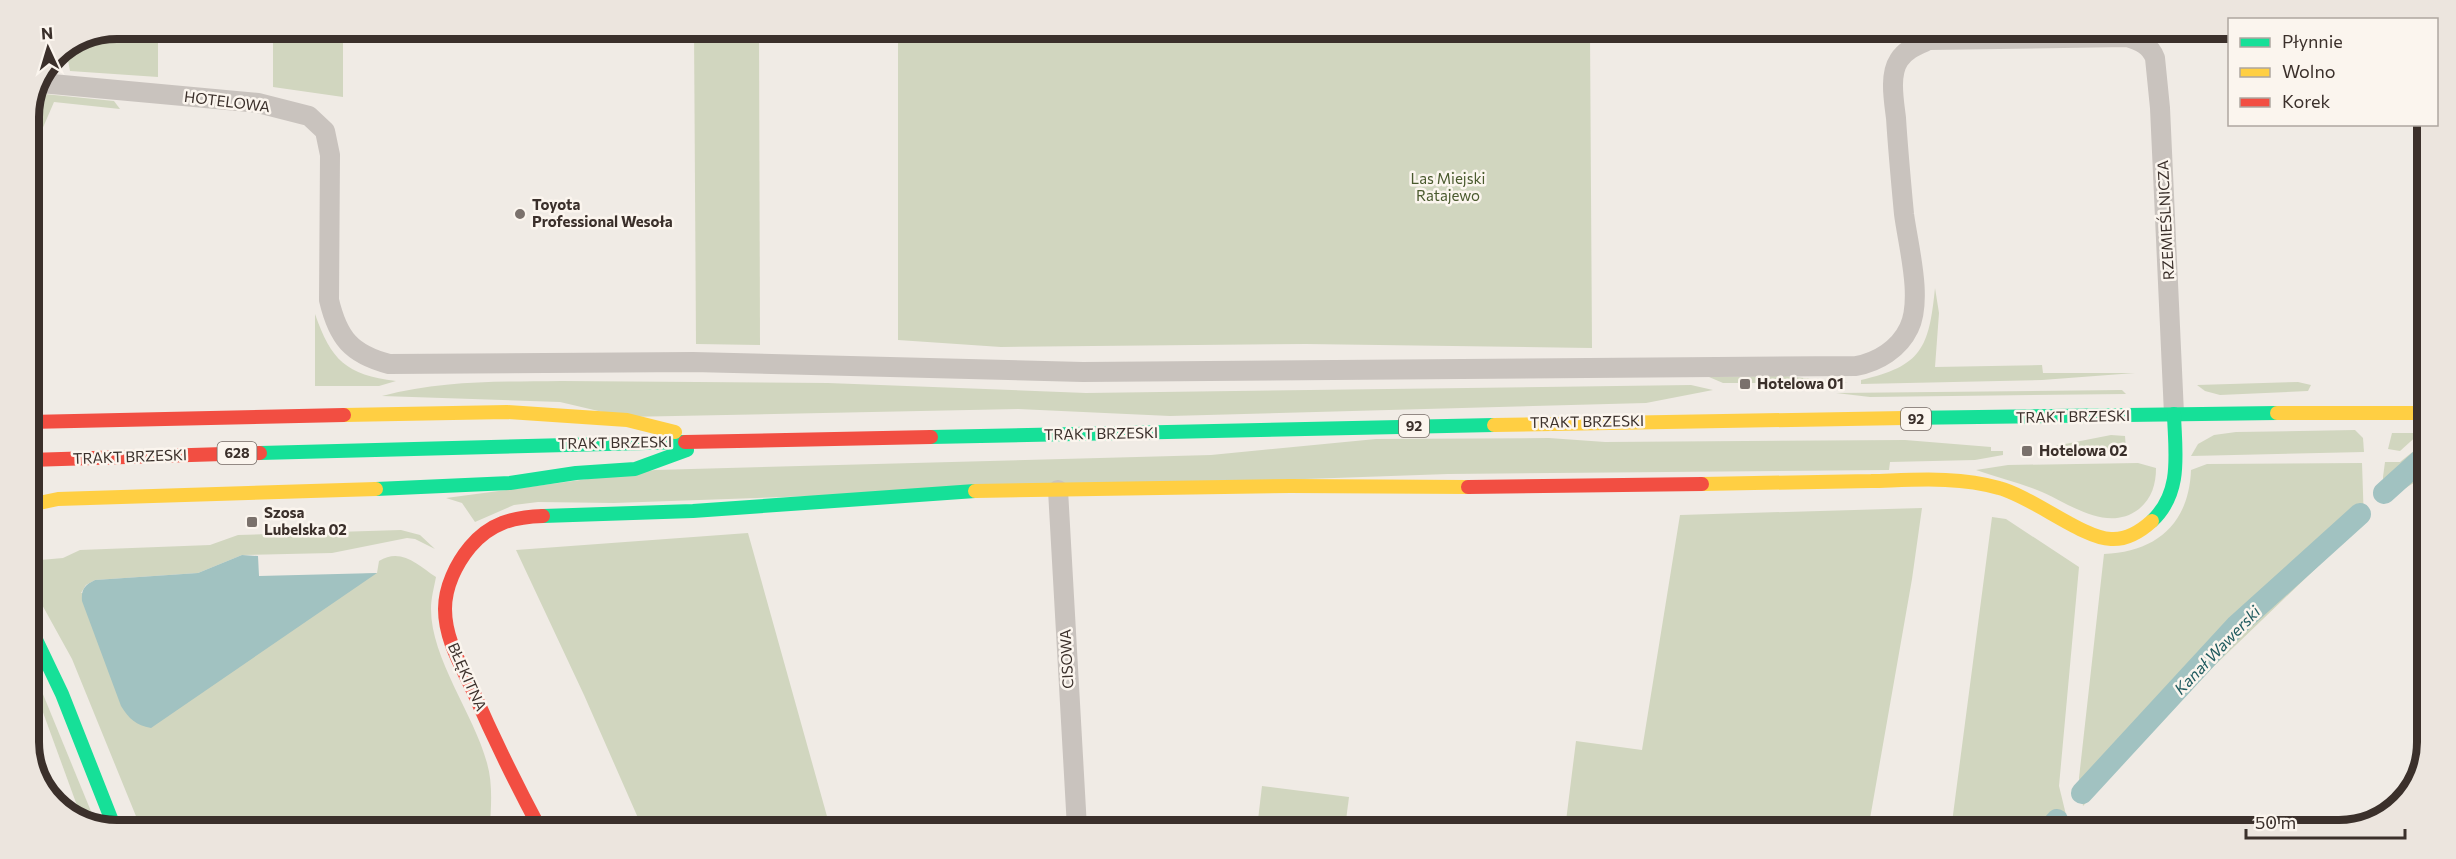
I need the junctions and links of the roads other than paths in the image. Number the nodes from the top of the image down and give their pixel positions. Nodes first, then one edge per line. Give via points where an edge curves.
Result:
1 (1995, 39) edge
2 (2135, 39) edge
3 (2152, 39) edge
4 (47, 84) edge
5 (2174, 414) junction
6 (2417, 414) edge
7 (39, 422) edge
8 (712, 441) junction
9 (39, 460) edge
10 (1058, 490) junction
11 (39, 503) edge
12 (39, 646) edge
13 (111, 819) edge
14 (535, 820) edge
15 (1077, 820) edge

1 - 4 street, HOTELOWA via 1929,40 1910,49 1898,61 1893,87 1915,298 1913,315 1909,328 1892,350 1869,364 1856,366 1083,372 693,362 389,364 370,359 353,348 340,333 329,300 330,155 325,131 309,116 258,103
2 - 3 street, HOTELOWA
3 - 5 street, RZEMIEŚLNICZA via 2160,108
5 - 6 main road, TRAKT BRZESKI / 92
5 - 8 main road, TRAKT BRZESKI / 92
5 - 10 main road via 2174,478 2165,507 2137,531 2109,539 2006,489 1971,482
7 - 8 main road via 507,412 627,420
8 - 9 main road, TRAKT BRZESKI / 628
8 - 11 main road via 635,469 510,483 58,499
10 - 14 main road, BŁĘKITNA via 693,511 558,514 509,519 492,528 455,568 446,599 449,638 506,766
10 - 15 street, CISOWA
12 - 13 main road

